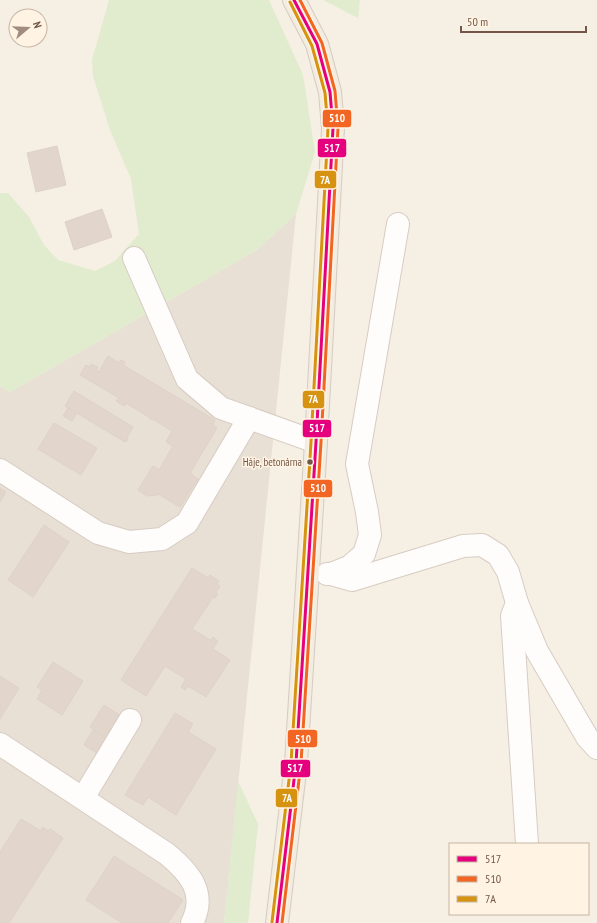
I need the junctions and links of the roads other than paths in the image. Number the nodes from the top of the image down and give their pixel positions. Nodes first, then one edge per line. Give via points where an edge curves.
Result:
1 (294, 0) edge
2 (398, 224) dead end
3 (134, 258) dead end
4 (249, 418) junction
5 (316, 442) junction
6 (0, 470) edge
7 (308, 572) junction
8 (331, 574) junction
9 (517, 603) junction
10 (130, 720) dead end
11 (0, 744) edge
12 (597, 748) edge
13 (83, 798) junction
14 (527, 843) edge
15 (192, 923) edge
16 (278, 923) edge

1 - 5 main road via 317,44 330,92 334,128
2 - 8 lane via 357,464 370,535 364,554 349,567
3 - 4 lane via 187,379 221,408
4 - 5 lane
4 - 6 lane via 187,523 162,539 129,542 98,533
5 - 7 main road
7 - 8 lane
7 - 16 main road via 296,763
8 - 9 lane via 352,580 463,546 482,545 498,555 508,572
9 - 12 lane via 537,651 588,738
9 - 14 lane via 512,616
10 - 13 lane
11 - 13 lane
13 - 15 lane via 180,864 190,877 198,900

